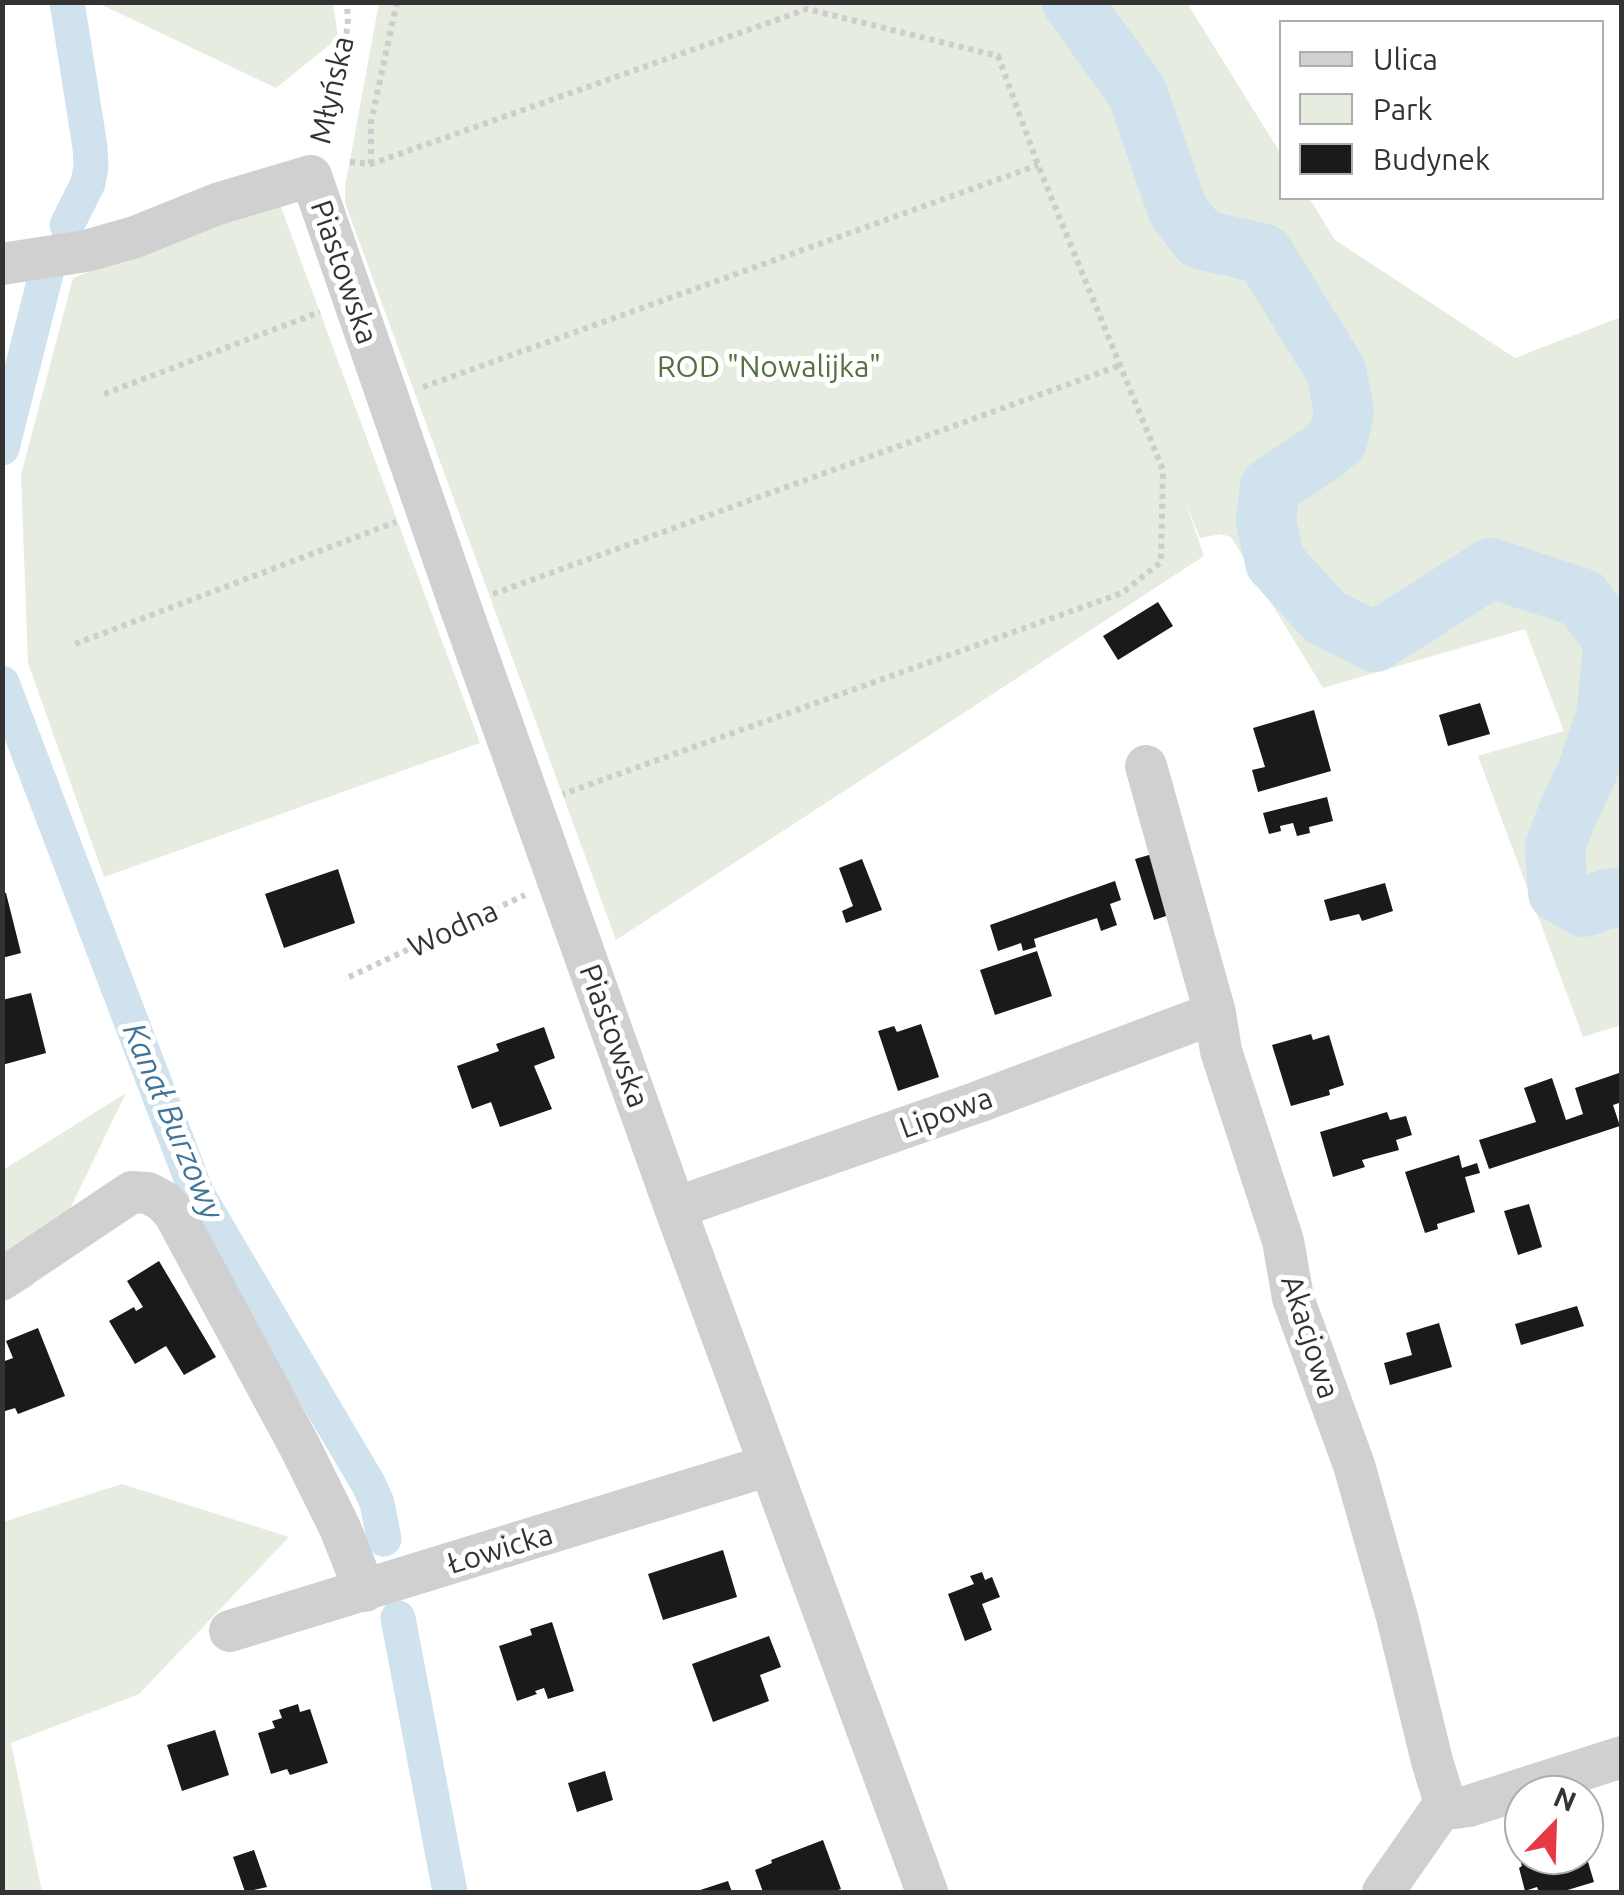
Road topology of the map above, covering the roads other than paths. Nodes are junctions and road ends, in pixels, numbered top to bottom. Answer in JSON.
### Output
{"nodes":[{"id":1,"x":2,"y":264,"type":"edge"},
{"id":2,"x":1146,"y":766,"type":"dead end"},
{"id":3,"x":1215,"y":1013,"type":"junction"},
{"id":4,"x":675,"y":1208,"type":"junction"},
{"id":5,"x":2,"y":1279,"type":"edge"},
{"id":6,"x":770,"y":1464,"type":"junction"},
{"id":7,"x":364,"y":1591,"type":"junction"},
{"id":8,"x":230,"y":1631,"type":"dead end"},
{"id":9,"x":1622,"y":1757,"type":"edge"},
{"id":10,"x":1445,"y":1803,"type":"junction"},
{"id":11,"x":927,"y":1892,"type":"edge"},
{"id":12,"x":1383,"y":1892,"type":"edge"}],
"edges":[{"from":1,"to":4,"type":"street","name":"Piastowska"},
{"from":2,"to":3,"type":"street","name":"Akacjowa"},
{"from":3,"to":4,"type":"street","name":"Lipowa"},
{"from":3,"to":10,"type":"street","name":"Akacjowa"},
{"from":4,"to":6,"type":"street","name":"Piastowska"},
{"from":5,"to":7,"type":"street"},
{"from":6,"to":7,"type":"street","name":"Łowicka"},
{"from":6,"to":11,"type":"street","name":"Piastowska"},
{"from":7,"to":8,"type":"street","name":"Łowicka"},
{"from":9,"to":10,"type":"street"},
{"from":10,"to":12,"type":"street"}]}
